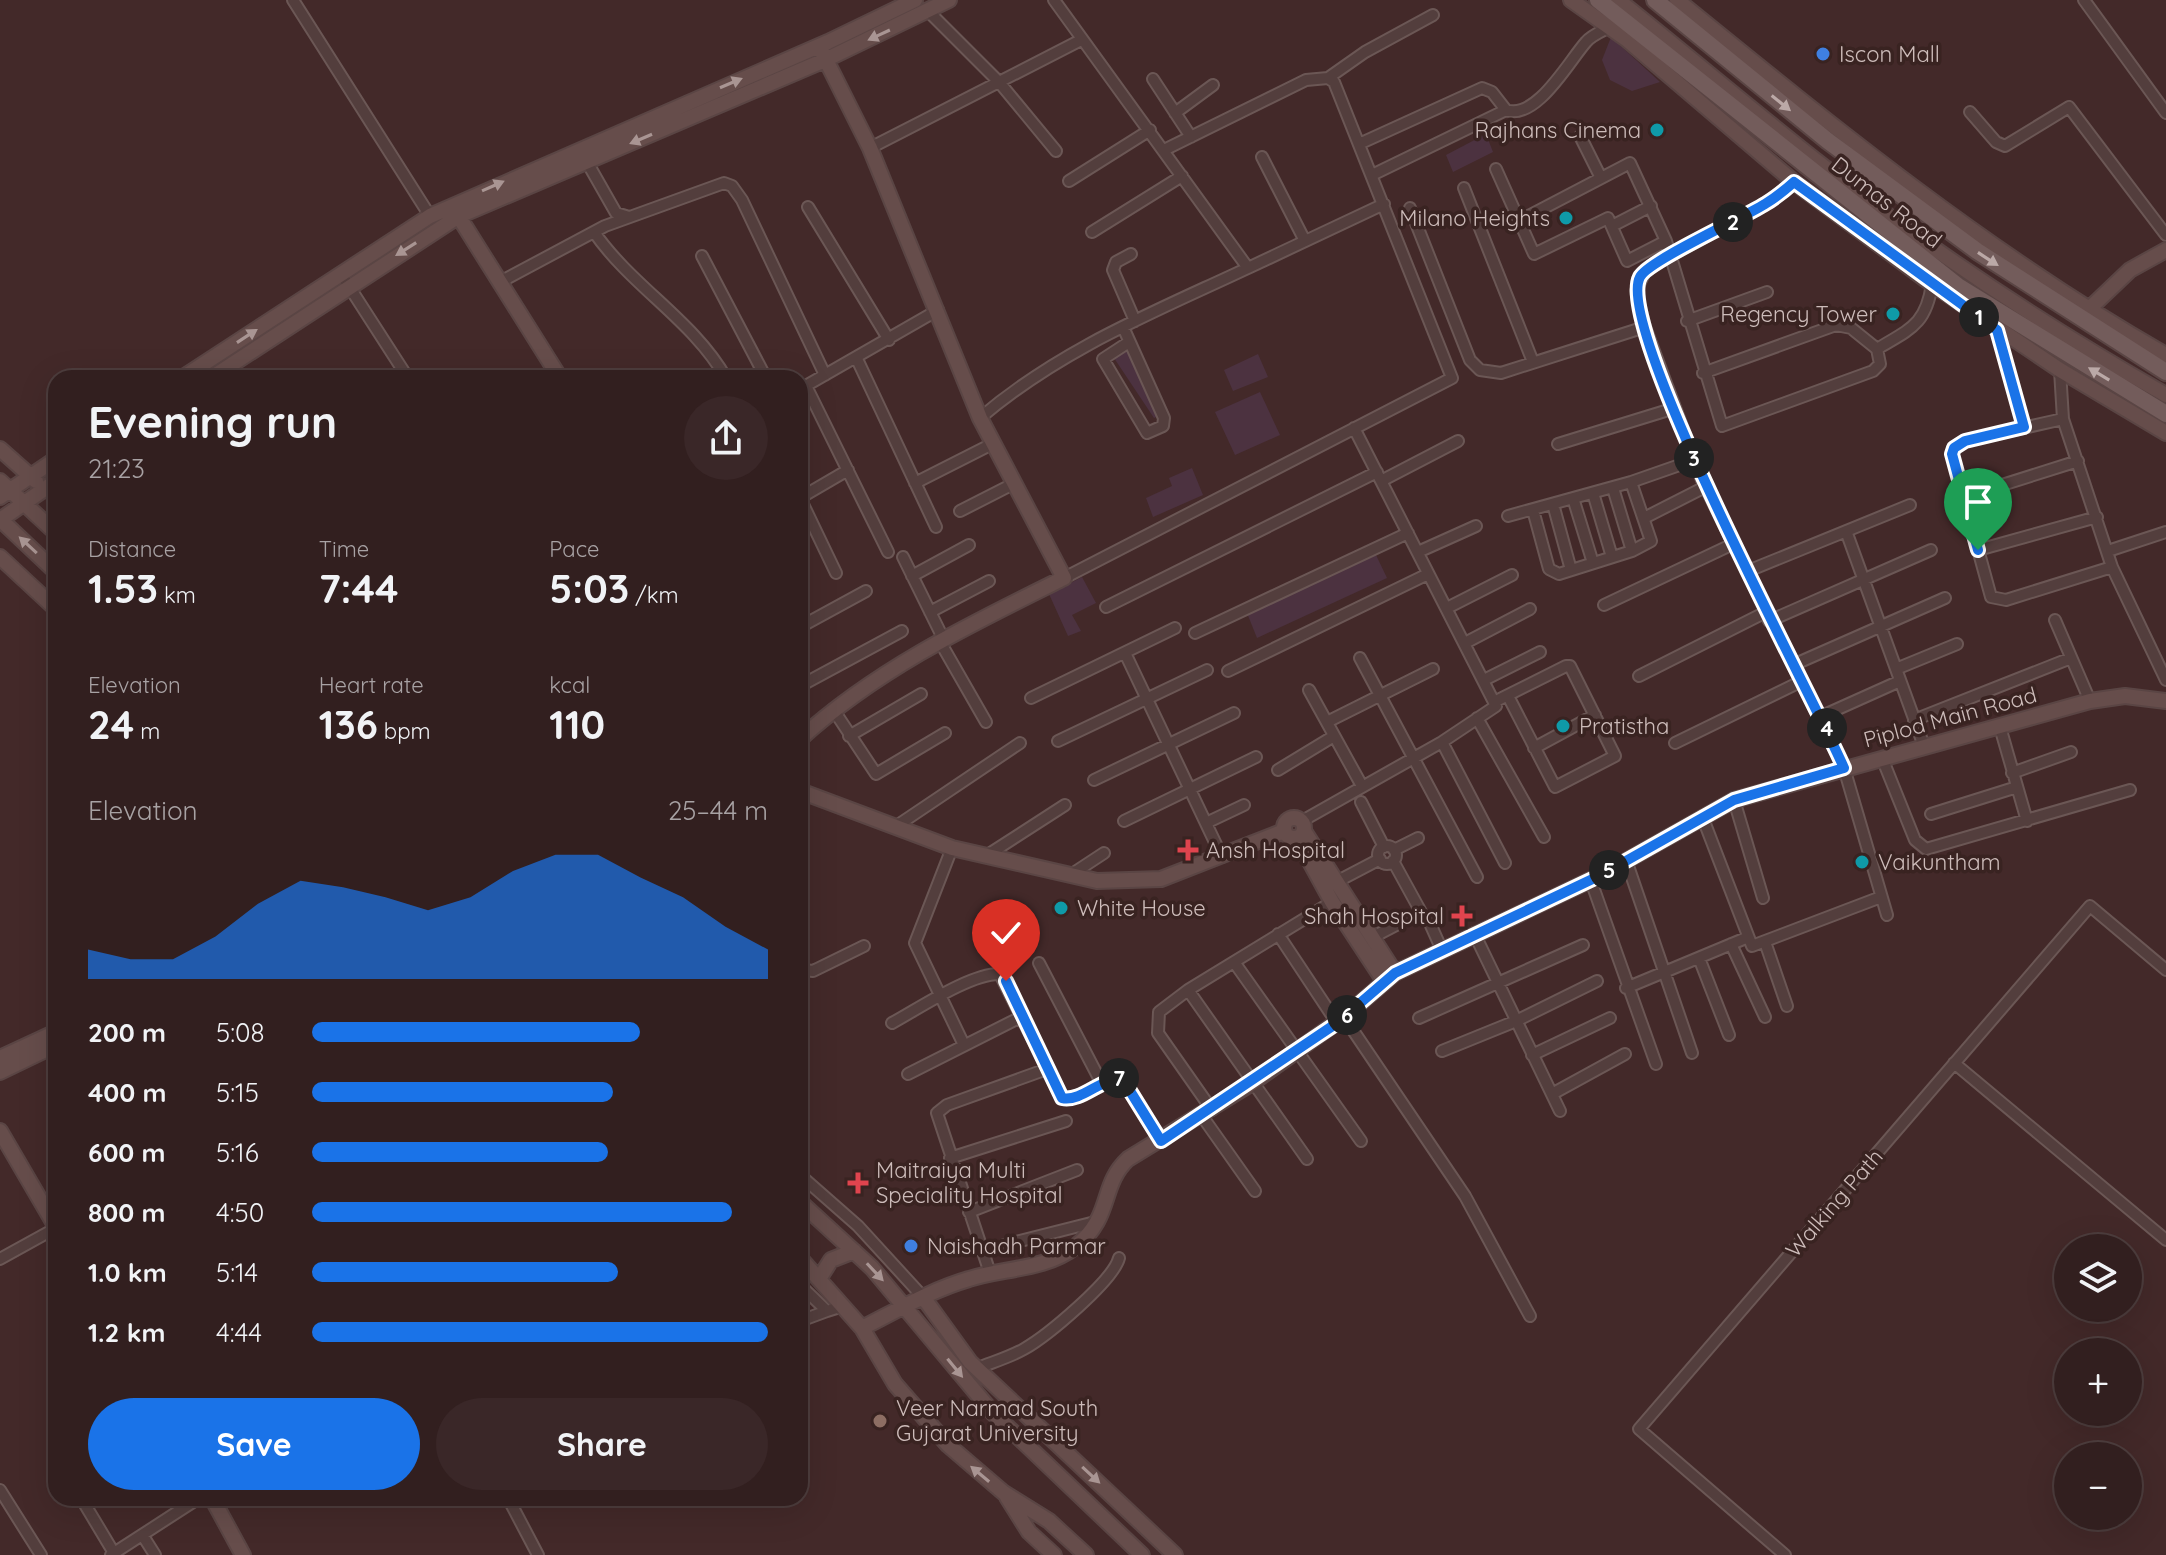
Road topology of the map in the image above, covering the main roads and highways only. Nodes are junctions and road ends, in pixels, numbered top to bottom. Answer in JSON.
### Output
{"nodes":[{"id":1,"x":1598,"y":0,"type":"edge"},
{"id":2,"x":1655,"y":0,"type":"edge"},
{"id":3,"x":2166,"y":372,"type":"edge"},
{"id":4,"x":2166,"y":414,"type":"edge"}],
"edges":[{"from":4,"to":1,"type":"main road","name":"Dumas Road","one_way":true},
{"from":2,"to":3,"type":"main road","name":"Dumas Road","one_way":true}]}
